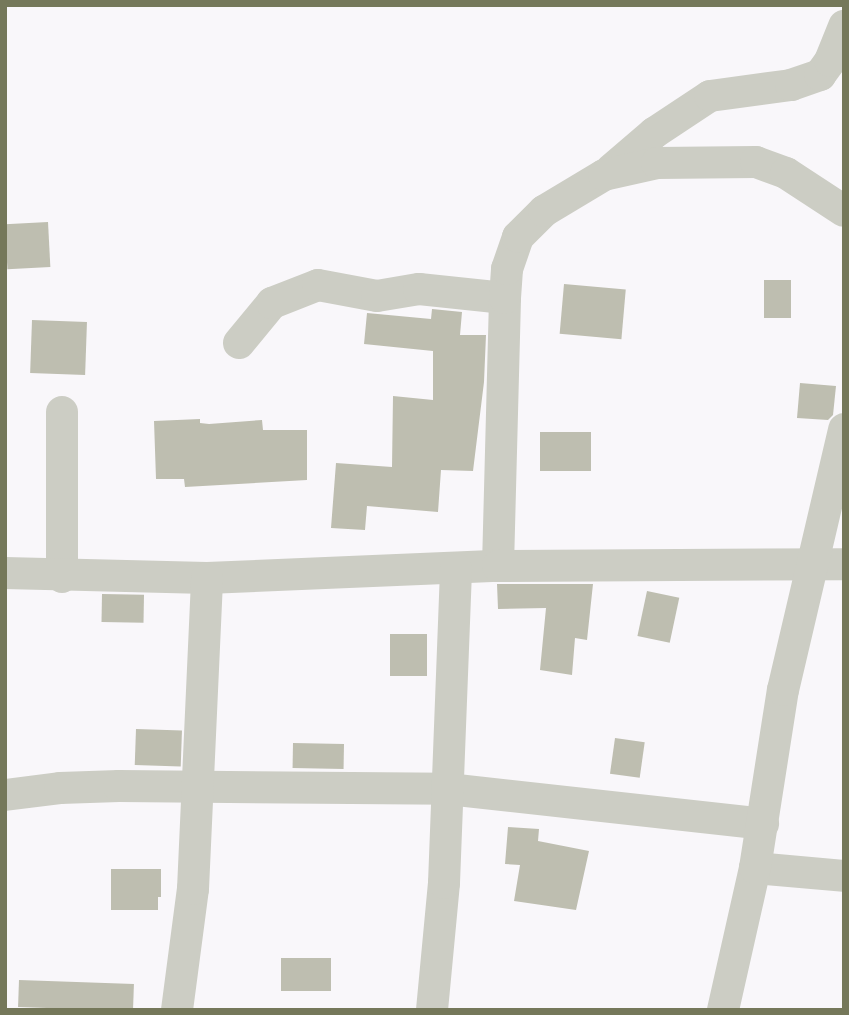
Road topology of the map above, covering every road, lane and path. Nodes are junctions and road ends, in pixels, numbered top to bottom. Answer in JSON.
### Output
{"nodes":[{"id":1,"x":844,"y":26,"type":"edge"},
{"id":2,"x":604,"y":176,"type":"junction"},
{"id":3,"x":844,"y":211,"type":"edge"},
{"id":4,"x":505,"y":298,"type":"junction"},
{"id":5,"x":239,"y":343,"type":"dead end"},
{"id":6,"x":62,"y":412,"type":"dead end"},
{"id":7,"x":844,"y":429,"type":"edge"},
{"id":8,"x":829,"y":563,"type":"edge"},
{"id":9,"x":498,"y":566,"type":"junction"},
{"id":10,"x":456,"y":569,"type":"junction"},
{"id":11,"x":5,"y":573,"type":"edge"},
{"id":12,"x":62,"y":577,"type":"junction"},
{"id":13,"x":206,"y":578,"type":"junction"},
{"id":14,"x":196,"y":787,"type":"junction"},
{"id":15,"x":448,"y":789,"type":"junction"},
{"id":16,"x":5,"y":795,"type":"edge"},
{"id":17,"x":763,"y":824,"type":"junction"},
{"id":18,"x":755,"y":868,"type":"junction"},
{"id":19,"x":844,"y":876,"type":"edge"},
{"id":20,"x":177,"y":1010,"type":"edge"},
{"id":21,"x":432,"y":1010,"type":"edge"},
{"id":22,"x":723,"y":1010,"type":"edge"}],
"edges":[{"from":1,"to":2,"type":"street"},
{"from":2,"to":3,"type":"street"},
{"from":2,"to":4,"type":"street"},
{"from":4,"to":5,"type":"street"},
{"from":4,"to":9,"type":"street"},
{"from":6,"to":12,"type":"street"},
{"from":7,"to":8,"type":"street"},
{"from":8,"to":9,"type":"street"},
{"from":8,"to":17,"type":"street"},
{"from":9,"to":10,"type":"street"},
{"from":10,"to":13,"type":"street"},
{"from":10,"to":15,"type":"street"},
{"from":11,"to":12,"type":"street"},
{"from":12,"to":13,"type":"street"},
{"from":13,"to":14,"type":"street"},
{"from":14,"to":15,"type":"street"},
{"from":14,"to":16,"type":"street"},
{"from":14,"to":20,"type":"street"},
{"from":15,"to":17,"type":"street"},
{"from":15,"to":21,"type":"street"},
{"from":17,"to":18,"type":"street"},
{"from":18,"to":19,"type":"street"},
{"from":18,"to":22,"type":"street"}]}
